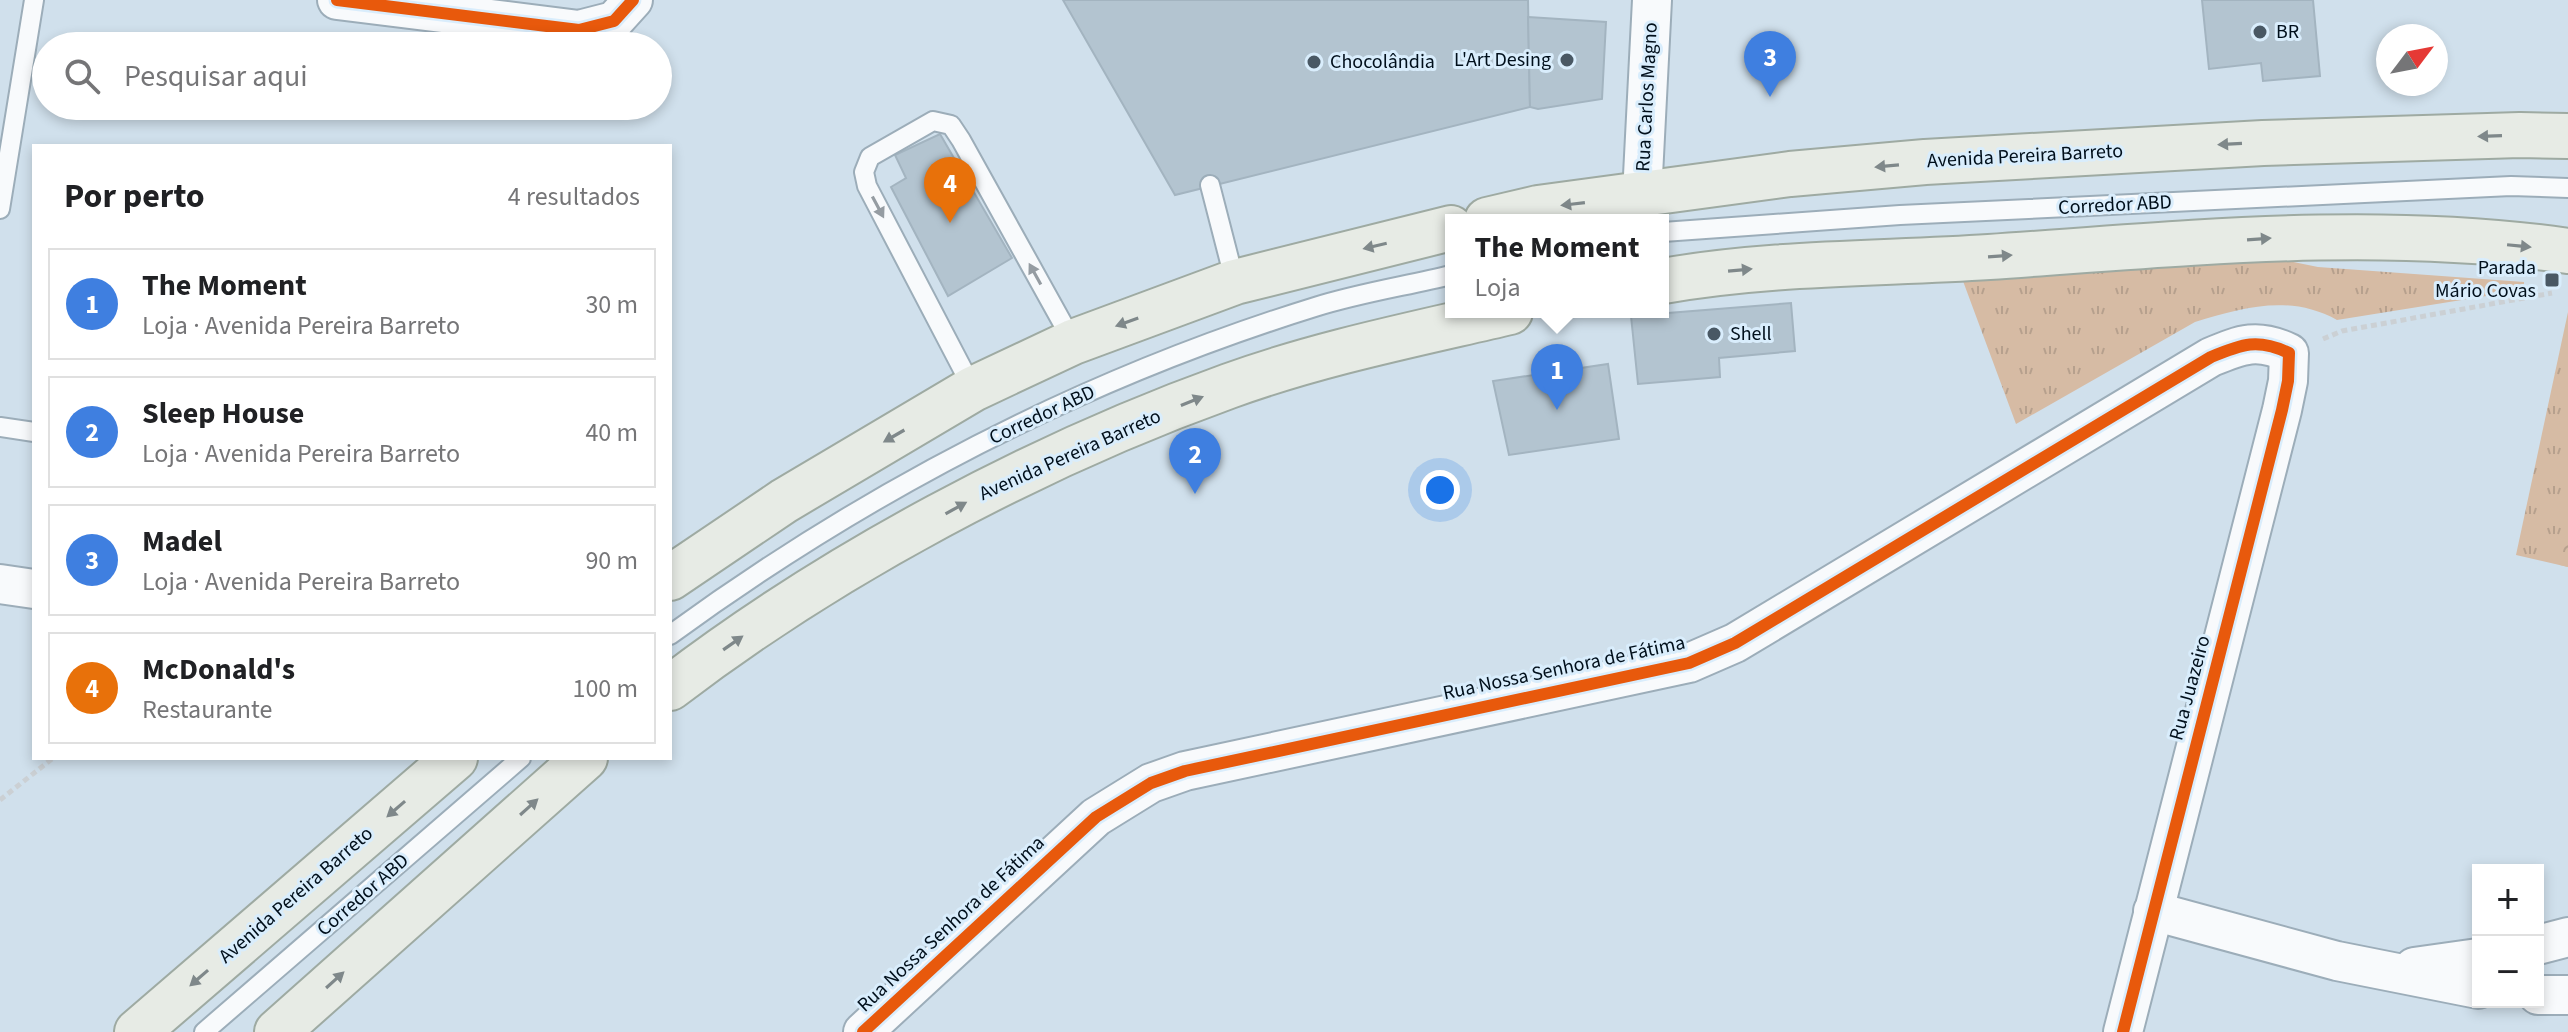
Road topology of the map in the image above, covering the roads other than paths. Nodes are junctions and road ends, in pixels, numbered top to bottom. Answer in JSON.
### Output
{"nodes":[{"id":1,"x":34,"y":0,"type":"edge"},
{"id":2,"x":337,"y":0,"type":"edge"},
{"id":3,"x":633,"y":0,"type":"edge"},
{"id":4,"x":1652,"y":0,"type":"edge"},
{"id":5,"x":2568,"y":136,"type":"edge"},
{"id":6,"x":1210,"y":185,"type":"dead end"},
{"id":7,"x":2568,"y":188,"type":"edge"},
{"id":8,"x":1642,"y":195,"type":"junction"},
{"id":9,"x":0,"y":209,"type":"edge"},
{"id":10,"x":1512,"y":214,"type":"edge"},
{"id":11,"x":1445,"y":229,"type":"edge"},
{"id":12,"x":1669,"y":232,"type":"edge"},
{"id":13,"x":2568,"y":251,"type":"edge"},
{"id":14,"x":1230,"y":263,"type":"junction"},
{"id":15,"x":1445,"y":276,"type":"edge"},
{"id":16,"x":1669,"y":280,"type":"edge"},
{"id":17,"x":1484,"y":318,"type":"edge"},
{"id":18,"x":1073,"y":342,"type":"junction"},
{"id":19,"x":2289,"y":353,"type":"joint"},
{"id":20,"x":973,"y":389,"type":"junction"},
{"id":21,"x":0,"y":427,"type":"edge"},
{"id":22,"x":32,"y":432,"type":"edge"},
{"id":23,"x":672,"y":577,"type":"edge"},
{"id":24,"x":0,"y":584,"type":"edge"},
{"id":25,"x":32,"y":589,"type":"edge"},
{"id":26,"x":672,"y":634,"type":"edge"},
{"id":27,"x":672,"y":687,"type":"edge"},
{"id":28,"x":453,"y":760,"type":"edge"},
{"id":29,"x":519,"y":760,"type":"edge"},
{"id":30,"x":583,"y":760,"type":"edge"},
{"id":31,"x":2153,"y":911,"type":"junction"},
{"id":32,"x":2568,"y":937,"type":"edge"},
{"id":33,"x":2544,"y":943,"type":"edge"},
{"id":34,"x":2472,"y":959,"type":"edge"},
{"id":35,"x":2392,"y":970,"type":"junction"},
{"id":36,"x":2472,"y":988,"type":"edge"},
{"id":37,"x":2544,"y":995,"type":"edge"},
{"id":38,"x":2568,"y":995,"type":"edge"},
{"id":39,"x":874,"y":1028,"type":"edge"},
{"id":40,"x":137,"y":1032,"type":"edge"},
{"id":41,"x":204,"y":1032,"type":"edge"},
{"id":42,"x":277,"y":1032,"type":"edge"},
{"id":43,"x":2123,"y":1032,"type":"edge"}],
"edges":[{"from":1,"to":9,"type":"lane"},
{"from":2,"to":3,"type":"street"},
{"from":4,"to":8,"type":"street","name":"Rua Carlos Magno"},
{"from":5,"to":8,"type":"main road","name":"Avenida Pereira Barreto","one_way":true},
{"from":6,"to":14,"type":"lane"},
{"from":7,"to":12,"type":"lane","name":"Corredor ABD"},
{"from":8,"to":10,"type":"main road","name":"Avenida Pereira Barreto","one_way":true},
{"from":11,"to":14,"type":"main road","one_way":true},
{"from":16,"to":13,"type":"main road","one_way":true},
{"from":14,"to":18,"type":"main road","one_way":true},
{"from":15,"to":26,"type":"lane","name":"Corredor ABD"},
{"from":27,"to":17,"type":"main road","name":"Avenida Pereira Barreto","one_way":true},
{"from":18,"to":20,"type":"main road"},
{"from":18,"to":20,"type":"lane","one_way":true},
{"from":19,"to":31,"type":"street","name":"Rua Juazeiro"},
{"from":19,"to":39,"type":"street","name":"Rua Nossa Senhora de Fátima"},
{"from":20,"to":23,"type":"main road","one_way":true},
{"from":21,"to":22,"type":"lane"},
{"from":24,"to":25,"type":"street"},
{"from":28,"to":40,"type":"main road","name":"Avenida Pereira Barreto","one_way":true},
{"from":29,"to":41,"type":"lane","name":"Corredor ABD"},
{"from":42,"to":30,"type":"main road","one_way":true},
{"from":31,"to":35,"type":"street"},
{"from":31,"to":43,"type":"street","name":"Rua Juazeiro"},
{"from":32,"to":33,"type":"street"},
{"from":34,"to":35,"type":"street"},
{"from":35,"to":36,"type":"street"},
{"from":37,"to":38,"type":"street"}]}
